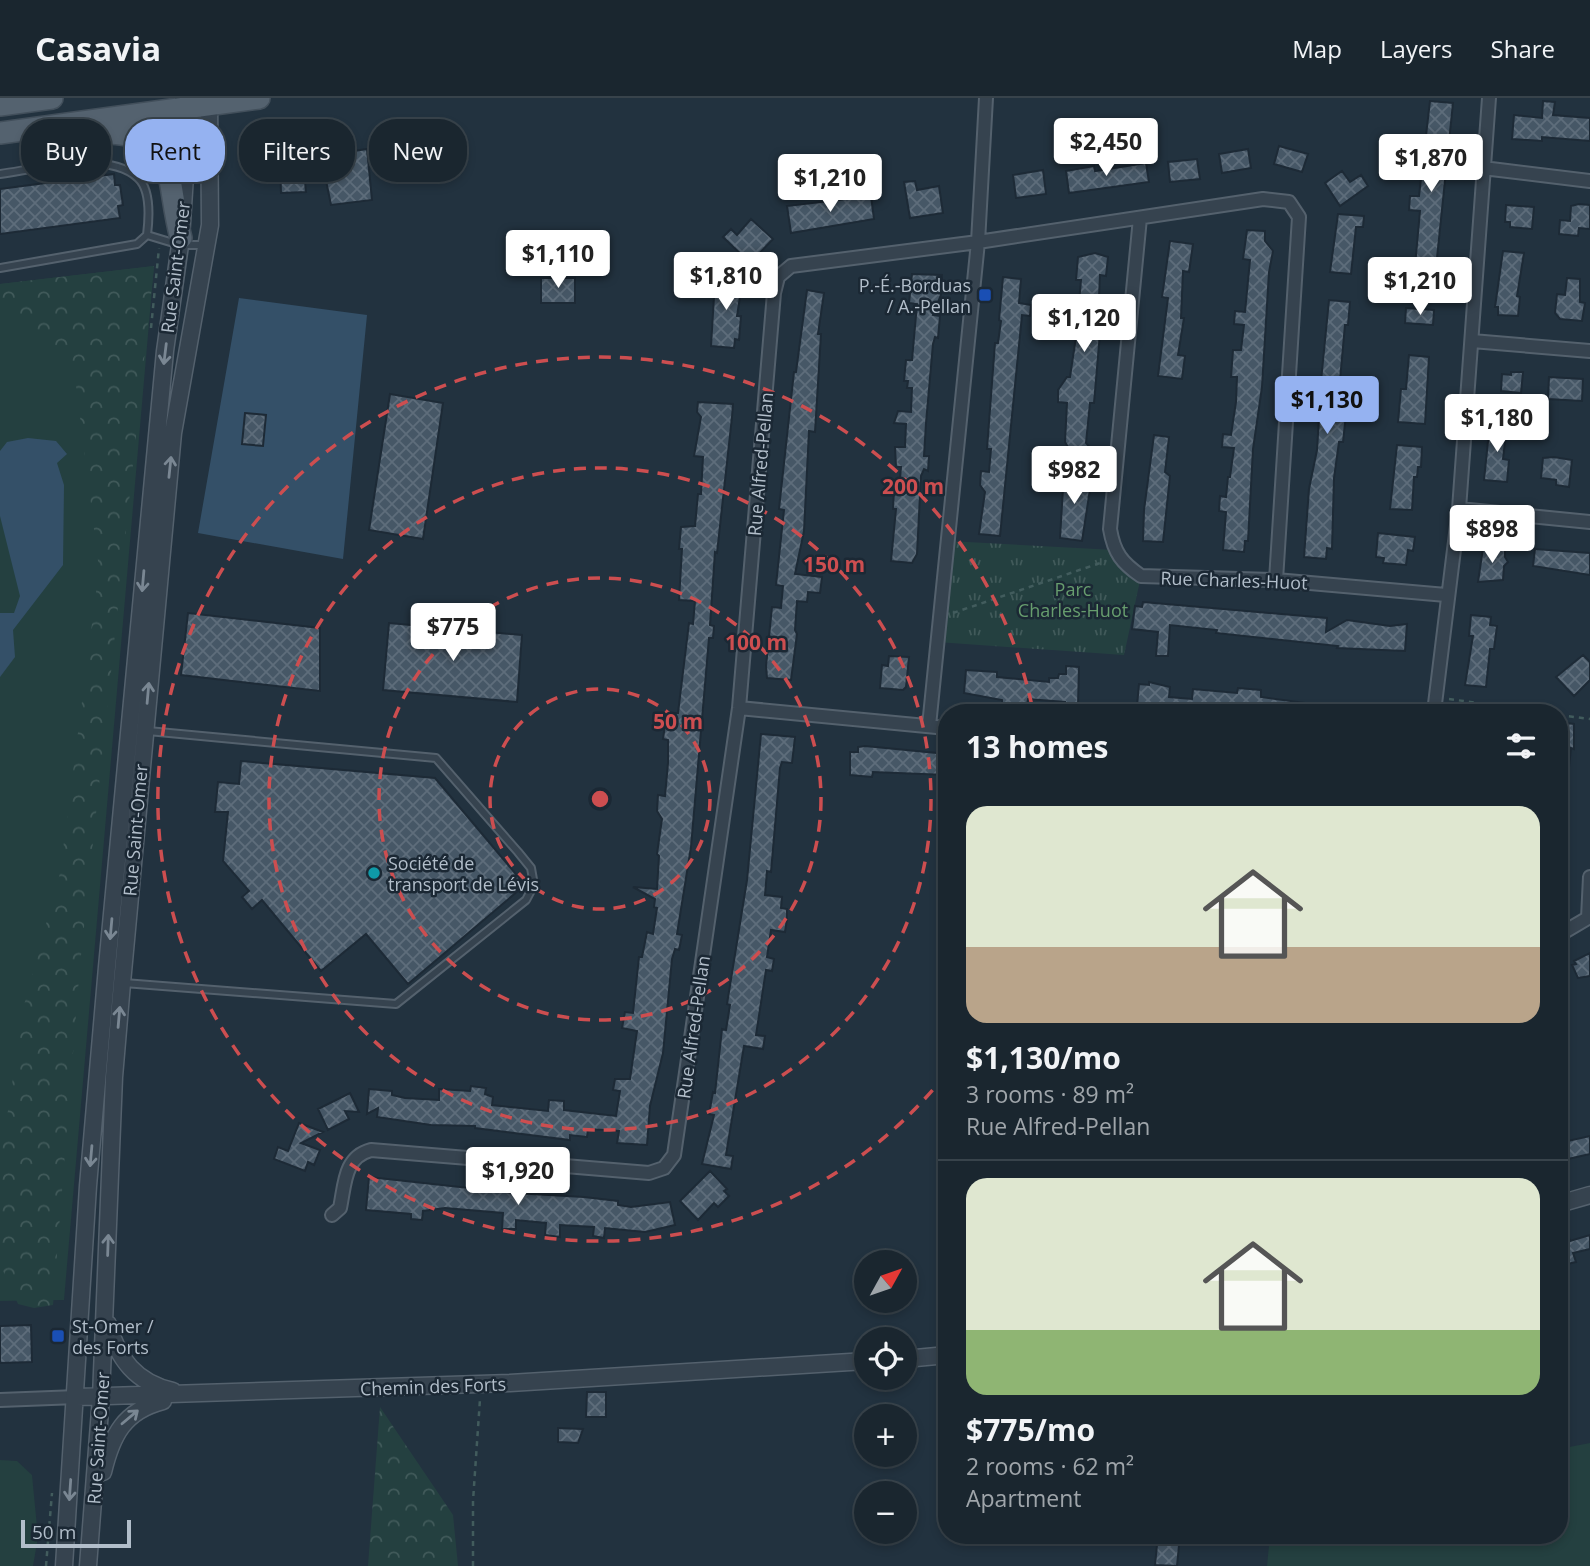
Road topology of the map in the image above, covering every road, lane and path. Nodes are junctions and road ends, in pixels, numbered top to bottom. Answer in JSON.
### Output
{"nodes":[{"id":1,"x":52,"y":98,"type":"edge"},
{"id":2,"x":258,"y":98,"type":"edge"},
{"id":3,"x":986,"y":98,"type":"edge"},
{"id":4,"x":1489,"y":98,"type":"edge"},
{"id":5,"x":33,"y":99,"type":"edge"},
{"id":6,"x":210,"y":101,"type":"edge"},
{"id":7,"x":184,"y":103,"type":"edge"},
{"id":8,"x":0,"y":105,"type":"edge"},
{"id":9,"x":91,"y":119,"type":"edge"},
{"id":10,"x":21,"y":130,"type":"edge"},
{"id":11,"x":111,"y":132,"type":"edge"},
{"id":12,"x":0,"y":133,"type":"edge"},
{"id":13,"x":1483,"y":168,"type":"junction"},
{"id":14,"x":0,"y":174,"type":"edge"},
{"id":15,"x":1590,"y":181,"type":"edge"},
{"id":16,"x":1140,"y":218,"type":"junction"},
{"id":17,"x":147,"y":235,"type":"junction"},
{"id":18,"x":181,"y":242,"type":"junction"},
{"id":19,"x":978,"y":242,"type":"junction"},
{"id":20,"x":208,"y":245,"type":"junction"},
{"id":21,"x":0,"y":268,"type":"edge"},
{"id":22,"x":1472,"y":341,"type":"junction"},
{"id":23,"x":1590,"y":351,"type":"edge"},
{"id":24,"x":1459,"y":509,"type":"junction"},
{"id":25,"x":1590,"y":522,"type":"edge"},
{"id":26,"x":1119,"y":556,"type":"junction"},
{"id":27,"x":1276,"y":580,"type":"junction"},
{"id":28,"x":1446,"y":595,"type":"junction"},
{"id":29,"x":940,"y":618,"type":"junction"},
{"id":30,"x":1435,"y":697,"type":"junction"},
{"id":31,"x":1435,"y":704,"type":"edge"},
{"id":32,"x":1485,"y":704,"type":"edge"},
{"id":33,"x":739,"y":708,"type":"junction"},
{"id":34,"x":1568,"y":716,"type":"edge"},
{"id":35,"x":1590,"y":719,"type":"edge"},
{"id":36,"x":929,"y":726,"type":"junction"},
{"id":37,"x":938,"y":726,"type":"edge"},
{"id":38,"x":145,"y":731,"type":"junction"},
{"id":39,"x":1590,"y":877,"type":"edge"},
{"id":40,"x":1568,"y":930,"type":"edge"},
{"id":41,"x":122,"y":983,"type":"junction"},
{"id":42,"x":1590,"y":1195,"type":"edge"},
{"id":43,"x":1568,"y":1201,"type":"edge"},
{"id":44,"x":332,"y":1215,"type":"dead end"},
{"id":45,"x":104,"y":1313,"type":"junction"},
{"id":46,"x":938,"y":1356,"type":"edge"},
{"id":47,"x":917,"y":1358,"type":"edge"},
{"id":48,"x":854,"y":1362,"type":"edge"},
{"id":49,"x":479,"y":1385,"type":"junction"},
{"id":50,"x":196,"y":1394,"type":"junction"},
{"id":51,"x":102,"y":1397,"type":"junction"},
{"id":52,"x":76,"y":1398,"type":"junction"},
{"id":53,"x":0,"y":1400,"type":"edge"},
{"id":54,"x":91,"y":1525,"type":"junction"},
{"id":55,"x":64,"y":1566,"type":"edge"},
{"id":56,"x":88,"y":1566,"type":"edge"},
{"id":57,"x":473,"y":1566,"type":"edge"}],
"edges":[{"from":1,"to":5,"type":"main road"},
{"from":2,"to":6,"type":"main road"},
{"from":3,"to":19,"type":"street"},
{"from":4,"to":13,"type":"street"},
{"from":5,"to":8,"type":"main road"},
{"from":6,"to":7,"type":"main road"},
{"from":6,"to":20,"type":"street","name":"Rue Saint-Omer"},
{"from":7,"to":9,"type":"main road"},
{"from":7,"to":18,"type":"street","name":"Rue Saint-Omer"},
{"from":10,"to":12,"type":"main road"},
{"from":11,"to":18,"type":"main road"},
{"from":13,"to":15,"type":"street"},
{"from":13,"to":22,"type":"street"},
{"from":14,"to":17,"type":"lane"},
{"from":16,"to":19,"type":"street","name":"Rue Alfred-Pellan"},
{"from":16,"to":26,"type":"street"},
{"from":16,"to":27,"type":"street","name":"Rue Alfred-Pellan"},
{"from":17,"to":18,"type":"lane"},
{"from":17,"to":21,"type":"lane"},
{"from":18,"to":20,"type":"lane"},
{"from":18,"to":52,"type":"street","name":"Rue Saint-Omer","one_way":true},
{"from":19,"to":29,"type":"street"},
{"from":19,"to":33,"type":"street","name":"Rue Alfred-Pellan"},
{"from":38,"to":20,"type":"street","name":"Rue Saint-Omer","one_way":true},
{"from":22,"to":23,"type":"street"},
{"from":22,"to":24,"type":"street"},
{"from":24,"to":25,"type":"street"},
{"from":24,"to":28,"type":"street"},
{"from":26,"to":27,"type":"street","name":"Rue Charles-Huot"},
{"from":26,"to":29,"type":"path"},
{"from":27,"to":28,"type":"street","name":"Rue Charles-Huot"},
{"from":28,"to":30,"type":"street"},
{"from":29,"to":36,"type":"street"},
{"from":30,"to":31,"type":"street"},
{"from":30,"to":32,"type":"path"},
{"from":33,"to":36,"type":"street"},
{"from":33,"to":44,"type":"street","name":"Rue Alfred-Pellan"},
{"from":34,"to":35,"type":"path"},
{"from":36,"to":37,"type":"street"},
{"from":38,"to":41,"type":"street","name":"Rue Saint-Omer"},
{"from":38,"to":41,"type":"lane"},
{"from":39,"to":40,"type":"street"},
{"from":45,"to":41,"type":"street","name":"Rue Saint-Omer","one_way":true},
{"from":42,"to":43,"type":"street"},
{"from":45,"to":50,"type":"street"},
{"from":45,"to":51,"type":"street","name":"Rue Saint-Omer"},
{"from":46,"to":47,"type":"street"},
{"from":48,"to":49,"type":"street","name":"Chemin des Forts"},
{"from":49,"to":50,"type":"street","name":"Chemin des Forts"},
{"from":49,"to":57,"type":"path"},
{"from":50,"to":51,"type":"street","name":"Chemin des Forts"},
{"from":54,"to":50,"type":"street","one_way":true},
{"from":51,"to":52,"type":"street","name":"Chemin des Forts"},
{"from":51,"to":54,"type":"street","name":"Rue Saint-Omer"},
{"from":52,"to":53,"type":"street","name":"Chemin des Forts"},
{"from":52,"to":55,"type":"street","name":"Rue Saint-Omer","one_way":true},
{"from":54,"to":56,"type":"street","name":"Rue Saint-Omer"}]}
